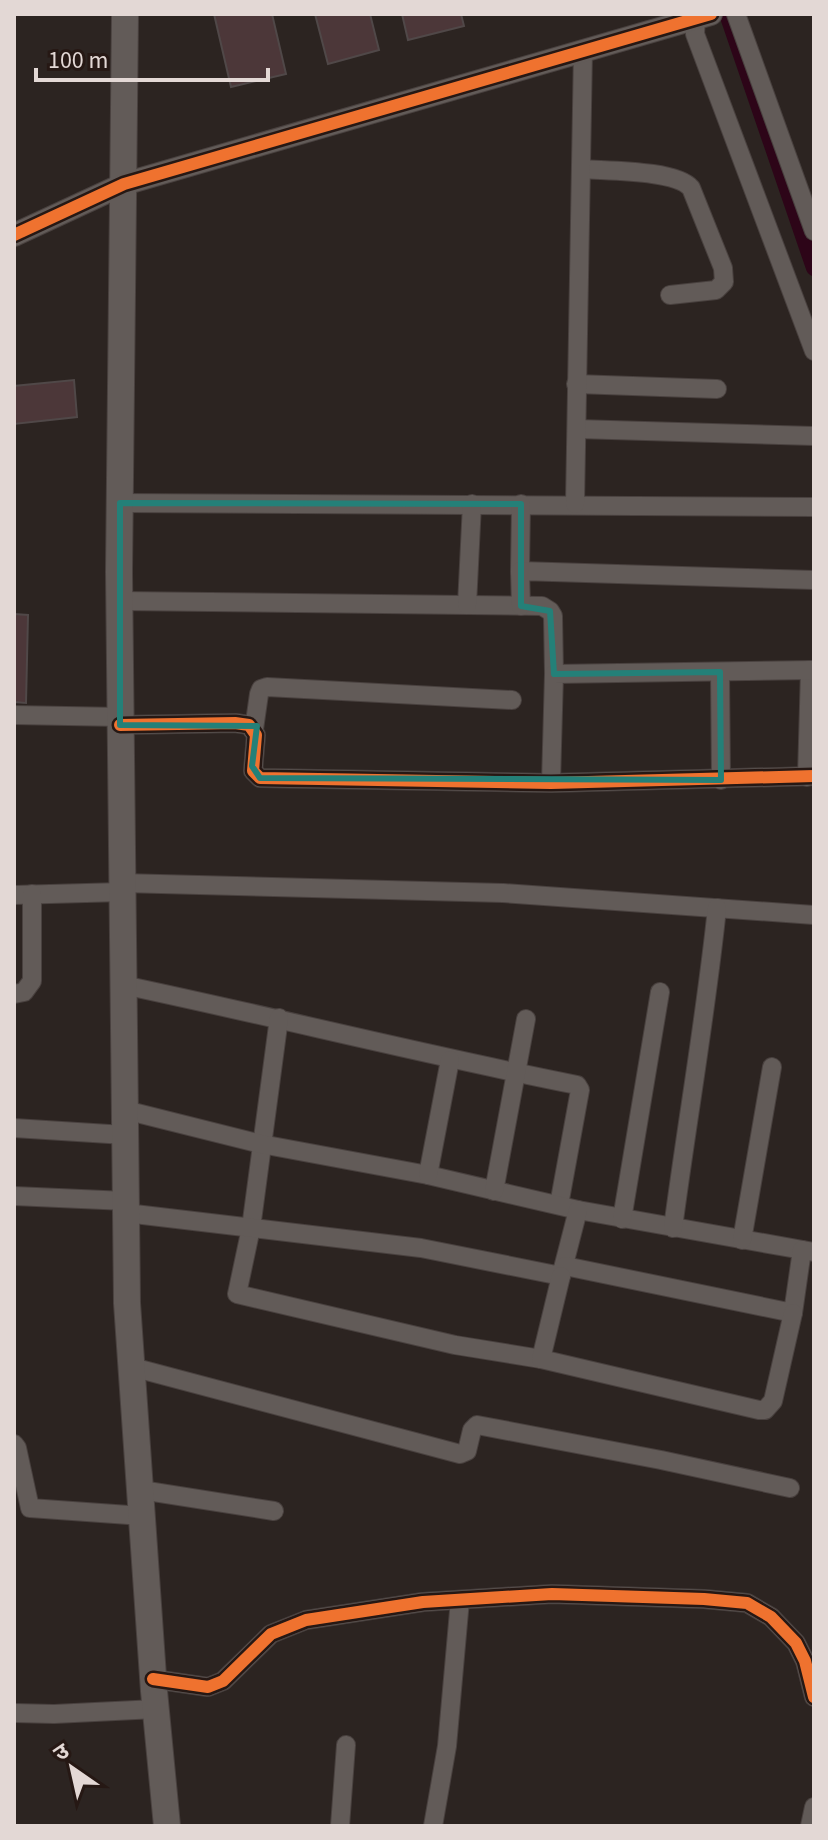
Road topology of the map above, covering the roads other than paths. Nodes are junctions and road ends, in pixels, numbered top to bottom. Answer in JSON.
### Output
{"nodes":[{"id":1,"x":125,"y":14,"type":"edge"},
{"id":2,"x":736,"y":14,"type":"edge"},
{"id":3,"x":703,"y":16,"type":"edge"},
{"id":4,"x":583,"y":51,"type":"junction"},
{"id":5,"x":583,"y":169,"type":"junction"},
{"id":6,"x":124,"y":184,"type":"junction"},
{"id":7,"x":810,"y":206,"type":"edge"},
{"id":8,"x":814,"y":231,"type":"edge"},
{"id":9,"x":14,"y":235,"type":"edge"},
{"id":10,"x":670,"y":295,"type":"dead end"},
{"id":11,"x":814,"y":351,"type":"edge"},
{"id":12,"x":576,"y":384,"type":"junction"},
{"id":13,"x":717,"y":389,"type":"dead end"},
{"id":14,"x":577,"y":429,"type":"junction"},
{"id":15,"x":814,"y":436,"type":"edge"},
{"id":16,"x":120,"y":503,"type":"junction"},
{"id":17,"x":472,"y":504,"type":"junction"},
{"id":18,"x":521,"y":504,"type":"junction"},
{"id":19,"x":575,"y":504,"type":"junction"},
{"id":20,"x":814,"y":507,"type":"edge"},
{"id":21,"x":520,"y":571,"type":"junction"},
{"id":22,"x":814,"y":580,"type":"edge"},
{"id":23,"x":119,"y":601,"type":"junction"},
{"id":24,"x":467,"y":605,"type":"junction"},
{"id":25,"x":521,"y":606,"type":"junction"},
{"id":26,"x":812,"y":670,"type":"edge"},
{"id":27,"x":720,"y":672,"type":"junction"},
{"id":28,"x":554,"y":674,"type":"junction"},
{"id":29,"x":512,"y":700,"type":"dead end"},
{"id":30,"x":14,"y":715,"type":"edge"},
{"id":31,"x":120,"y":721,"type":"junction"},
{"id":32,"x":254,"y":729,"type":"junction"},
{"id":33,"x":810,"y":776,"type":"edge"},
{"id":34,"x":721,"y":780,"type":"junction"},
{"id":35,"x":551,"y":783,"type":"junction"},
{"id":36,"x":122,"y":887,"type":"junction"},
{"id":37,"x":23,"y":895,"type":"edge"},
{"id":38,"x":717,"y":908,"type":"junction"},
{"id":39,"x":814,"y":915,"type":"edge"},
{"id":40,"x":123,"y":985,"type":"junction"},
{"id":41,"x":660,"y":992,"type":"dead end"},
{"id":42,"x":14,"y":994,"type":"edge"},
{"id":43,"x":279,"y":1018,"type":"junction"},
{"id":44,"x":526,"y":1019,"type":"dead end"},
{"id":45,"x":450,"y":1060,"type":"junction"},
{"id":46,"x":772,"y":1067,"type":"dead end"},
{"id":47,"x":517,"y":1073,"type":"junction"},
{"id":48,"x":125,"y":1122,"type":"junction"},
{"id":49,"x":14,"y":1128,"type":"edge"},
{"id":50,"x":261,"y":1144,"type":"junction"},
{"id":51,"x":428,"y":1175,"type":"junction"},
{"id":52,"x":494,"y":1191,"type":"junction"},
{"id":53,"x":14,"y":1196,"type":"edge"},
{"id":54,"x":559,"y":1205,"type":"junction"},
{"id":55,"x":126,"y":1207,"type":"junction"},
{"id":56,"x":578,"y":1210,"type":"junction"},
{"id":57,"x":622,"y":1219,"type":"junction"},
{"id":58,"x":251,"y":1228,"type":"junction"},
{"id":59,"x":673,"y":1228,"type":"junction"},
{"id":60,"x":742,"y":1240,"type":"junction"},
{"id":61,"x":808,"y":1251,"type":"edge"},
{"id":62,"x":563,"y":1271,"type":"junction"},
{"id":63,"x":793,"y":1313,"type":"junction"},
{"id":64,"x":541,"y":1359,"type":"junction"},
{"id":65,"x":132,"y":1367,"type":"junction"},
{"id":66,"x":14,"y":1444,"type":"edge"},
{"id":67,"x":790,"y":1488,"type":"dead end"},
{"id":68,"x":142,"y":1503,"type":"junction"},
{"id":69,"x":22,"y":1508,"type":"edge"},
{"id":70,"x":274,"y":1511,"type":"dead end"},
{"id":71,"x":460,"y":1600,"type":"junction"},
{"id":72,"x":153,"y":1679,"type":"junction"},
{"id":73,"x":814,"y":1697,"type":"edge"},
{"id":74,"x":156,"y":1709,"type":"junction"},
{"id":75,"x":14,"y":1713,"type":"edge"},
{"id":76,"x":346,"y":1745,"type":"dead end"},
{"id":77,"x":814,"y":1807,"type":"edge"},
{"id":78,"x":167,"y":1826,"type":"edge"},
{"id":79,"x":340,"y":1826,"type":"edge"},
{"id":80,"x":433,"y":1826,"type":"edge"},
{"id":81,"x":810,"y":1826,"type":"edge"}],
"edges":[{"from":1,"to":6,"type":"main road"},
{"from":2,"to":7,"type":"street"},
{"from":3,"to":4,"type":"street"},
{"from":3,"to":11,"type":"street"},
{"from":4,"to":5,"type":"street"},
{"from":4,"to":6,"type":"street"},
{"from":5,"to":10,"type":"street"},
{"from":5,"to":12,"type":"street"},
{"from":6,"to":9,"type":"street"},
{"from":6,"to":16,"type":"main road"},
{"from":7,"to":8,"type":"street"},
{"from":12,"to":13,"type":"street"},
{"from":12,"to":14,"type":"street"},
{"from":14,"to":15,"type":"street"},
{"from":14,"to":19,"type":"street"},
{"from":16,"to":17,"type":"street"},
{"from":16,"to":23,"type":"main road"},
{"from":17,"to":18,"type":"street"},
{"from":17,"to":24,"type":"street"},
{"from":18,"to":19,"type":"street"},
{"from":18,"to":21,"type":"street"},
{"from":19,"to":20,"type":"street"},
{"from":21,"to":22,"type":"street"},
{"from":21,"to":25,"type":"street"},
{"from":23,"to":24,"type":"street"},
{"from":23,"to":31,"type":"main road"},
{"from":24,"to":25,"type":"street"},
{"from":25,"to":28,"type":"street"},
{"from":26,"to":27,"type":"street"},
{"from":26,"to":33,"type":"street"},
{"from":27,"to":28,"type":"street"},
{"from":27,"to":34,"type":"street"},
{"from":28,"to":35,"type":"street"},
{"from":29,"to":32,"type":"street"},
{"from":30,"to":31,"type":"street"},
{"from":31,"to":32,"type":"street"},
{"from":31,"to":36,"type":"main road"},
{"from":32,"to":35,"type":"street"},
{"from":33,"to":34,"type":"street"},
{"from":34,"to":35,"type":"street"},
{"from":36,"to":37,"type":"street"},
{"from":36,"to":38,"type":"street"},
{"from":36,"to":40,"type":"main road"},
{"from":37,"to":42,"type":"street"},
{"from":38,"to":39,"type":"street"},
{"from":38,"to":59,"type":"street"},
{"from":40,"to":43,"type":"street"},
{"from":40,"to":48,"type":"main road"},
{"from":41,"to":57,"type":"street"},
{"from":43,"to":45,"type":"street"},
{"from":43,"to":50,"type":"street"},
{"from":44,"to":47,"type":"street"},
{"from":45,"to":47,"type":"street"},
{"from":45,"to":51,"type":"street"},
{"from":46,"to":60,"type":"street"},
{"from":47,"to":52,"type":"street"},
{"from":47,"to":54,"type":"street"},
{"from":48,"to":49,"type":"street"},
{"from":48,"to":50,"type":"street"},
{"from":48,"to":55,"type":"main road"},
{"from":50,"to":51,"type":"street"},
{"from":50,"to":58,"type":"street"},
{"from":51,"to":52,"type":"street"},
{"from":52,"to":54,"type":"street"},
{"from":53,"to":55,"type":"street"},
{"from":54,"to":56,"type":"street"},
{"from":55,"to":58,"type":"street"},
{"from":55,"to":65,"type":"main road"},
{"from":56,"to":57,"type":"street"},
{"from":56,"to":62,"type":"street"},
{"from":57,"to":59,"type":"street"},
{"from":58,"to":62,"type":"street"},
{"from":58,"to":64,"type":"street"},
{"from":59,"to":60,"type":"street"},
{"from":60,"to":61,"type":"street"},
{"from":61,"to":63,"type":"street"},
{"from":62,"to":63,"type":"street"},
{"from":62,"to":64,"type":"street"},
{"from":63,"to":64,"type":"street"},
{"from":65,"to":67,"type":"street"},
{"from":65,"to":68,"type":"main road"},
{"from":66,"to":69,"type":"street"},
{"from":68,"to":69,"type":"street"},
{"from":68,"to":70,"type":"street"},
{"from":68,"to":72,"type":"main road"},
{"from":71,"to":72,"type":"street"},
{"from":71,"to":73,"type":"street"},
{"from":71,"to":80,"type":"street"},
{"from":72,"to":74,"type":"main road"},
{"from":74,"to":75,"type":"street"},
{"from":74,"to":78,"type":"main road"},
{"from":76,"to":79,"type":"street"},
{"from":77,"to":81,"type":"street"}]}
